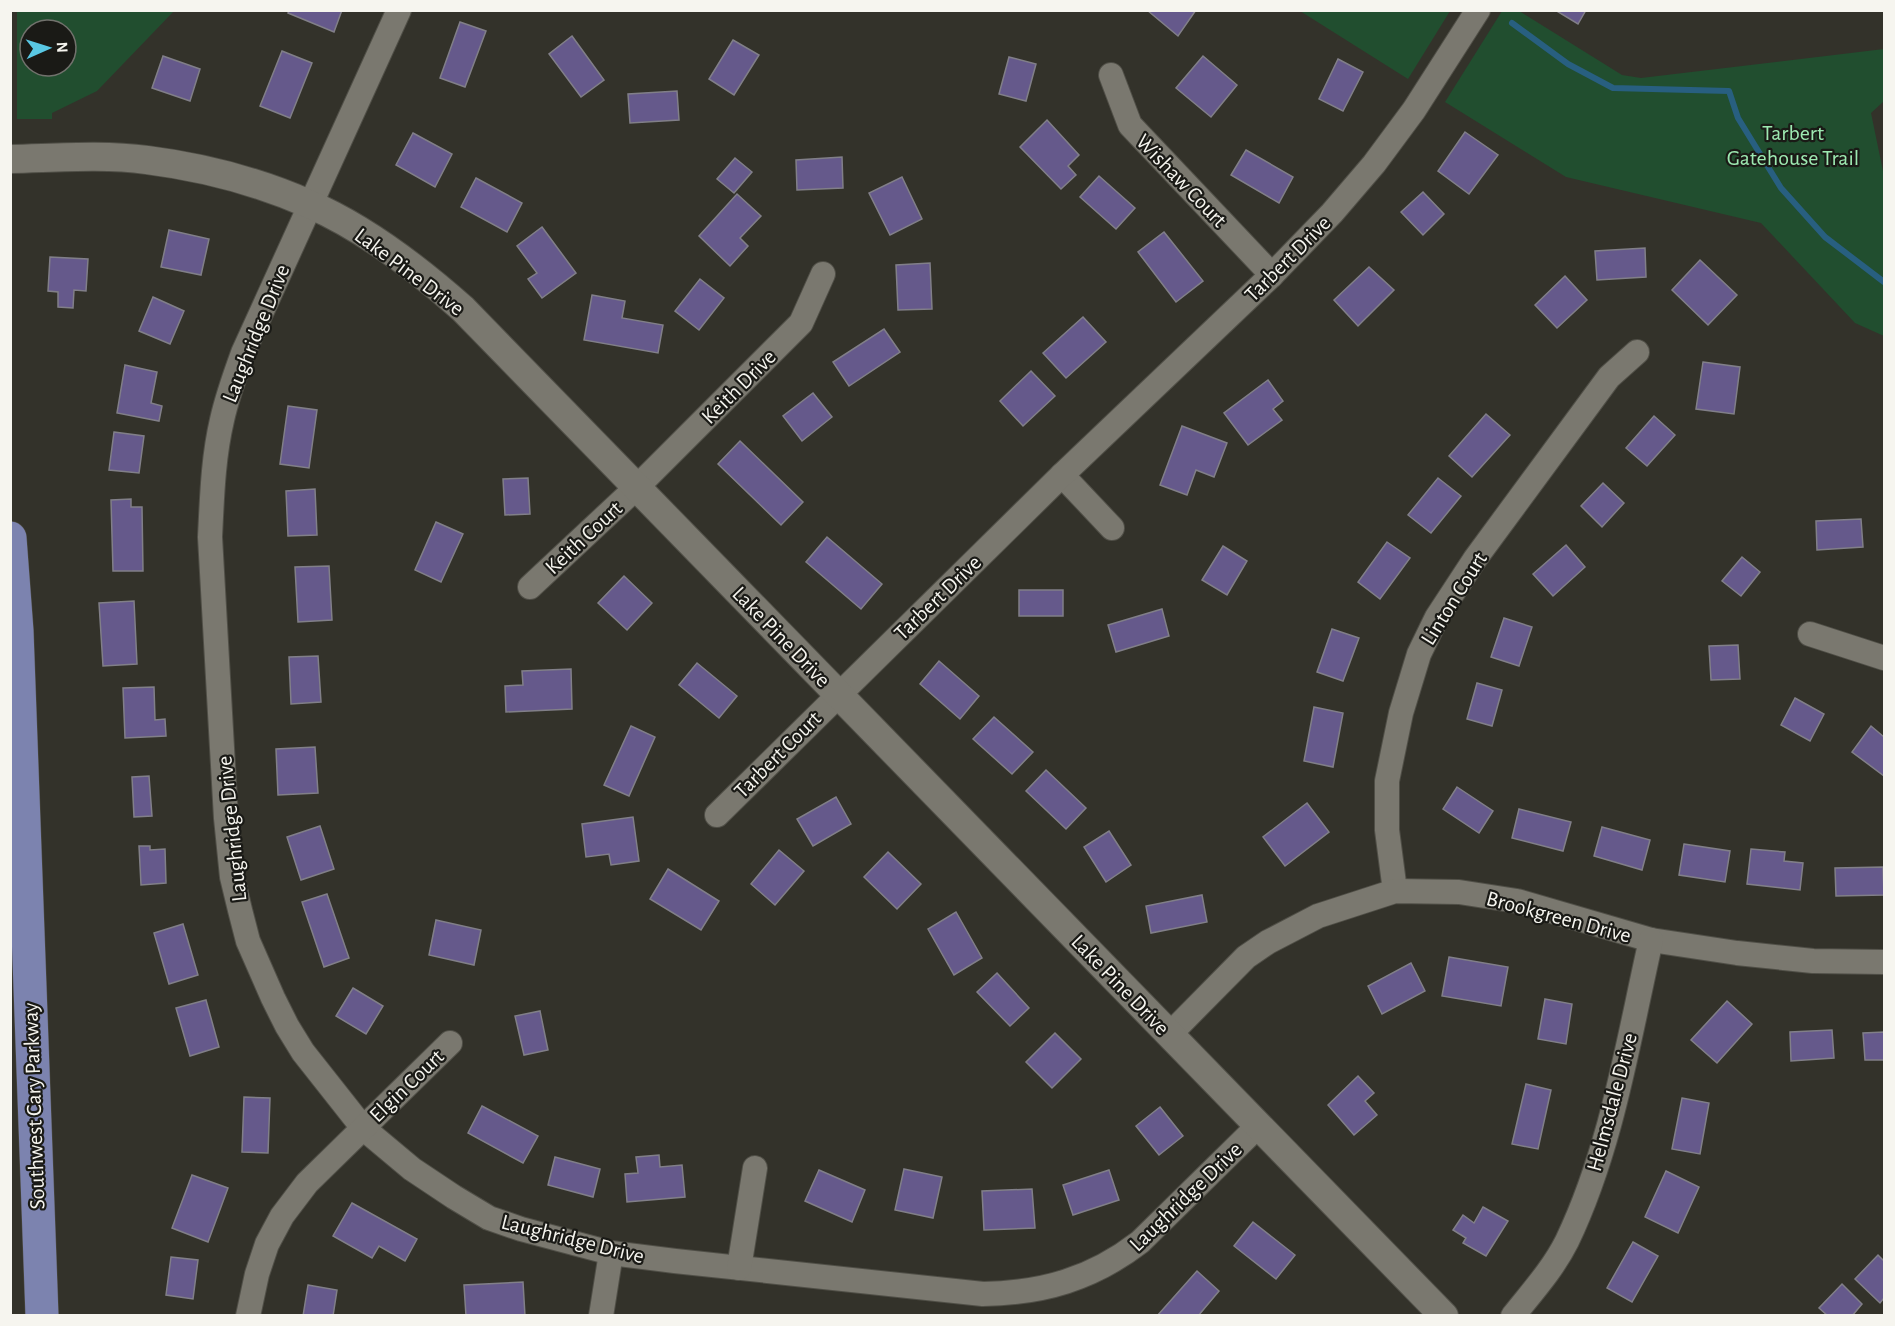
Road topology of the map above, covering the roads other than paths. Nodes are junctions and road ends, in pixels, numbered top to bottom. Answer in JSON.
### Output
{"nodes":[{"id":1,"x":399,"y":10,"type":"edge"},
{"id":2,"x":1478,"y":10,"type":"edge"},
{"id":3,"x":1111,"y":75,"type":"dead end"},
{"id":4,"x":10,"y":159,"type":"edge"},
{"id":5,"x":310,"y":204,"type":"junction"},
{"id":6,"x":823,"y":274,"type":"dead end"},
{"id":7,"x":1272,"y":274,"type":"junction"},
{"id":8,"x":1637,"y":352,"type":"dead end"},
{"id":9,"x":1062,"y":475,"type":"junction"},
{"id":10,"x":637,"y":487,"type":"junction"},
{"id":11,"x":1112,"y":528,"type":"dead end"},
{"id":12,"x":10,"y":538,"type":"edge"},
{"id":13,"x":530,"y":587,"type":"dead end"},
{"id":14,"x":1810,"y":634,"type":"dead end"},
{"id":15,"x":1884,"y":658,"type":"edge"},
{"id":16,"x":14,"y":687,"type":"edge"},
{"id":17,"x":838,"y":694,"type":"junction"},
{"id":18,"x":717,"y":815,"type":"dead end"},
{"id":19,"x":1395,"y":891,"type":"junction"},
{"id":20,"x":1651,"y":940,"type":"junction"},
{"id":21,"x":1884,"y":962,"type":"edge"},
{"id":22,"x":1170,"y":1034,"type":"junction"},
{"id":23,"x":450,"y":1043,"type":"dead end"},
{"id":24,"x":1258,"y":1126,"type":"junction"},
{"id":25,"x":363,"y":1128,"type":"junction"},
{"id":26,"x":755,"y":1168,"type":"dead end"},
{"id":27,"x":611,"y":1253,"type":"junction"},
{"id":28,"x":739,"y":1268,"type":"junction"},
{"id":29,"x":42,"y":1316,"type":"edge"},
{"id":30,"x":248,"y":1316,"type":"edge"},
{"id":31,"x":601,"y":1316,"type":"edge"},
{"id":32,"x":1444,"y":1316,"type":"edge"},
{"id":33,"x":1513,"y":1316,"type":"edge"}],
"edges":[{"from":1,"to":5,"type":"street","name":"Laughridge Drive"},
{"from":2,"to":7,"type":"street","name":"Tarbert Drive"},
{"from":3,"to":7,"type":"street","name":"Wishaw Court"},
{"from":4,"to":5,"type":"street","name":"Lake Pine Drive"},
{"from":5,"to":10,"type":"street","name":"Lake Pine Drive"},
{"from":5,"to":25,"type":"street","name":"Laughridge Drive"},
{"from":6,"to":10,"type":"street","name":"Keith Drive"},
{"from":7,"to":9,"type":"street","name":"Tarbert Drive"},
{"from":8,"to":19,"type":"street","name":"Linton Court"},
{"from":9,"to":11,"type":"street"},
{"from":9,"to":17,"type":"street","name":"Tarbert Drive"},
{"from":10,"to":13,"type":"street","name":"Keith Court"},
{"from":10,"to":17,"type":"street","name":"Lake Pine Drive"},
{"from":12,"to":16,"type":"main road","name":"Southwest Cary Parkway"},
{"from":14,"to":15,"type":"street"},
{"from":16,"to":29,"type":"main road","name":"Southwest Cary Parkway"},
{"from":17,"to":18,"type":"street","name":"Tarbert Court"},
{"from":17,"to":22,"type":"street","name":"Lake Pine Drive"},
{"from":19,"to":20,"type":"street","name":"Brookgreen Drive"},
{"from":19,"to":22,"type":"street","name":"Brookgreen Drive"},
{"from":20,"to":21,"type":"street","name":"Brookgreen Drive"},
{"from":20,"to":33,"type":"street","name":"Helmsdale Drive"},
{"from":22,"to":24,"type":"street","name":"Lake Pine Drive"},
{"from":23,"to":25,"type":"street","name":"Elgin Court"},
{"from":24,"to":28,"type":"street","name":"Laughridge Drive"},
{"from":24,"to":32,"type":"street","name":"Lake Pine Drive"},
{"from":25,"to":27,"type":"street","name":"Laughridge Drive"},
{"from":25,"to":30,"type":"street","name":"Elgin Court"},
{"from":26,"to":28,"type":"street"},
{"from":27,"to":28,"type":"street","name":"Laughridge Drive"},
{"from":27,"to":31,"type":"street"}]}
